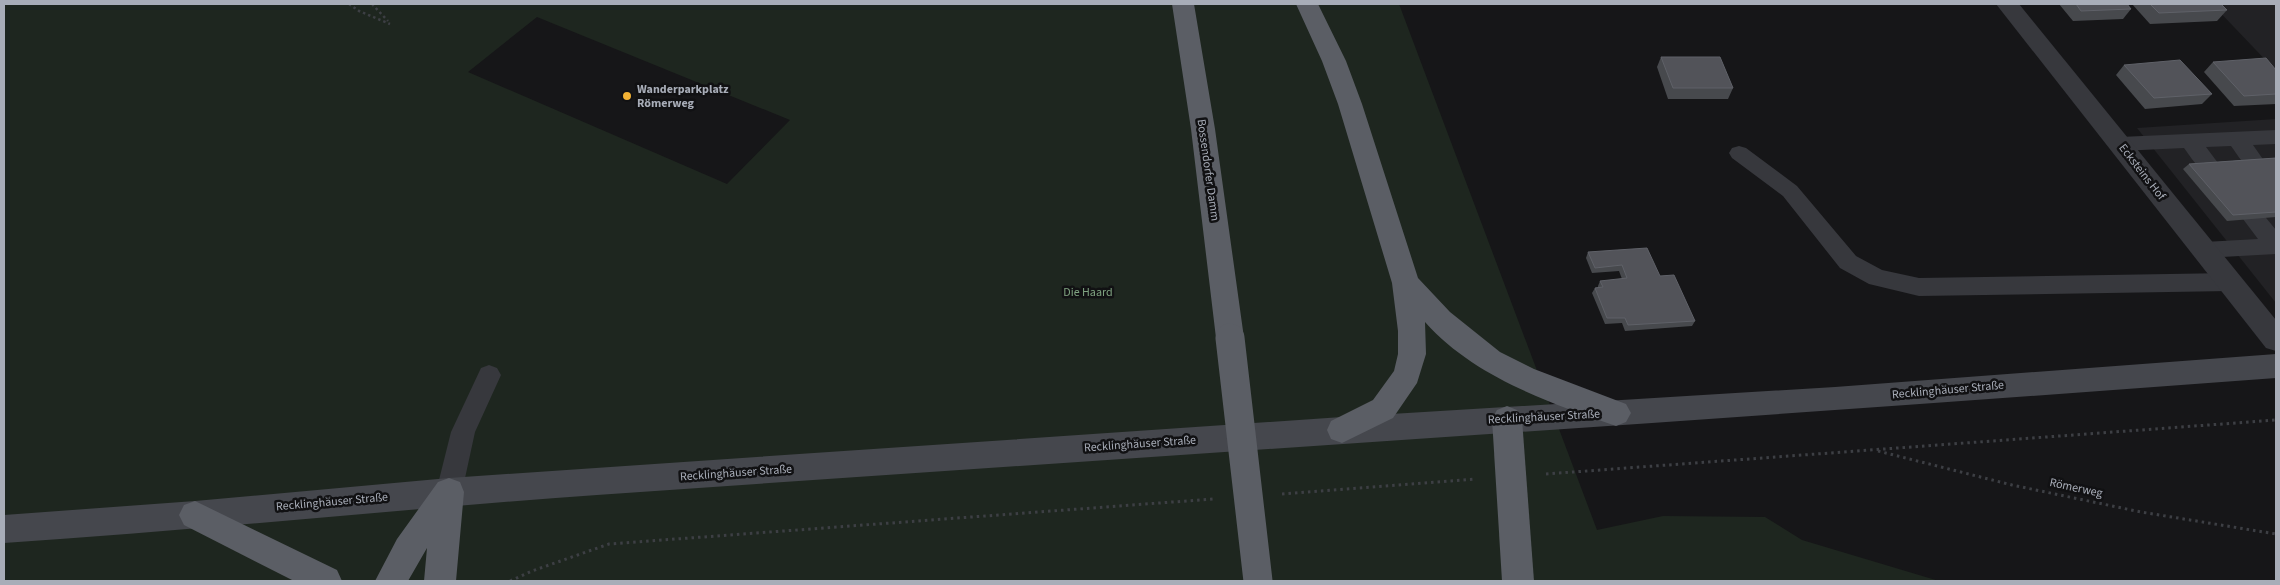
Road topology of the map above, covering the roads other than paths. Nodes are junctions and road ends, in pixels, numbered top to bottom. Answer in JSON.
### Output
{"nodes":[{"id":1,"x":1183,"y":4,"type":"edge"},
{"id":2,"x":1307,"y":4,"type":"edge"},
{"id":3,"x":2007,"y":4,"type":"edge"},
{"id":4,"x":2276,"y":137,"type":"edge"},
{"id":5,"x":2236,"y":139,"type":"junction"},
{"id":6,"x":2189,"y":141,"type":"junction"},
{"id":7,"x":2120,"y":144,"type":"junction"},
{"id":8,"x":1739,"y":153,"type":"dead end"},
{"id":9,"x":2257,"y":165,"type":"edge"},
{"id":10,"x":2211,"y":166,"type":"edge"},
{"id":11,"x":2254,"y":219,"type":"edge"},
{"id":12,"x":2276,"y":245,"type":"edge"},
{"id":13,"x":2204,"y":250,"type":"junction"},
{"id":14,"x":2230,"y":282,"type":"junction"},
{"id":15,"x":1406,"y":283,"type":"junction"},
{"id":16,"x":2276,"y":340,"type":"edge"},
{"id":17,"x":2276,"y":366,"type":"edge"},
{"id":18,"x":490,"y":375,"type":"dead end"},
{"id":19,"x":1616,"y":413,"type":"junction"},
{"id":20,"x":1507,"y":419,"type":"junction"},
{"id":21,"x":1342,"y":430,"type":"junction"},
{"id":22,"x":449,"y":492,"type":"junction"},
{"id":23,"x":195,"y":515,"type":"junction"},
{"id":24,"x":4,"y":529,"type":"edge"},
{"id":25,"x":326,"y":581,"type":"edge"},
{"id":26,"x":390,"y":581,"type":"edge"},
{"id":27,"x":440,"y":581,"type":"edge"},
{"id":28,"x":1258,"y":581,"type":"edge"},
{"id":29,"x":1518,"y":581,"type":"edge"}],
"edges":[{"from":1,"to":28,"type":"highway","name":"Bossendorfer Damm","bridge":true},
{"from":2,"to":15,"type":"highway"},
{"from":3,"to":7,"type":"street","name":"Ecksteins Hof"},
{"from":4,"to":5,"type":"lane"},
{"from":5,"to":6,"type":"lane"},
{"from":5,"to":9,"type":"lane"},
{"from":6,"to":7,"type":"lane"},
{"from":6,"to":10,"type":"lane"},
{"from":7,"to":13,"type":"street","name":"Ecksteins Hof"},
{"from":8,"to":14,"type":"lane"},
{"from":11,"to":12,"type":"lane"},
{"from":12,"to":13,"type":"lane"},
{"from":13,"to":14,"type":"street","name":"Ecksteins Hof"},
{"from":14,"to":16,"type":"street","name":"Ecksteins Hof"},
{"from":15,"to":19,"type":"highway"},
{"from":15,"to":21,"type":"highway"},
{"from":17,"to":19,"type":"main road","name":"Recklinghäuser Straße"},
{"from":18,"to":22,"type":"lane"},
{"from":19,"to":20,"type":"main road","name":"Recklinghäuser Straße"},
{"from":20,"to":21,"type":"main road","name":"Recklinghäuser Straße"},
{"from":20,"to":29,"type":"highway"},
{"from":21,"to":22,"type":"main road","name":"Recklinghäuser Straße"},
{"from":22,"to":23,"type":"main road","name":"Recklinghäuser Straße"},
{"from":22,"to":26,"type":"highway"},
{"from":22,"to":27,"type":"highway"},
{"from":23,"to":24,"type":"main road","name":"Recklinghäuser Straße"},
{"from":23,"to":25,"type":"highway"}]}
